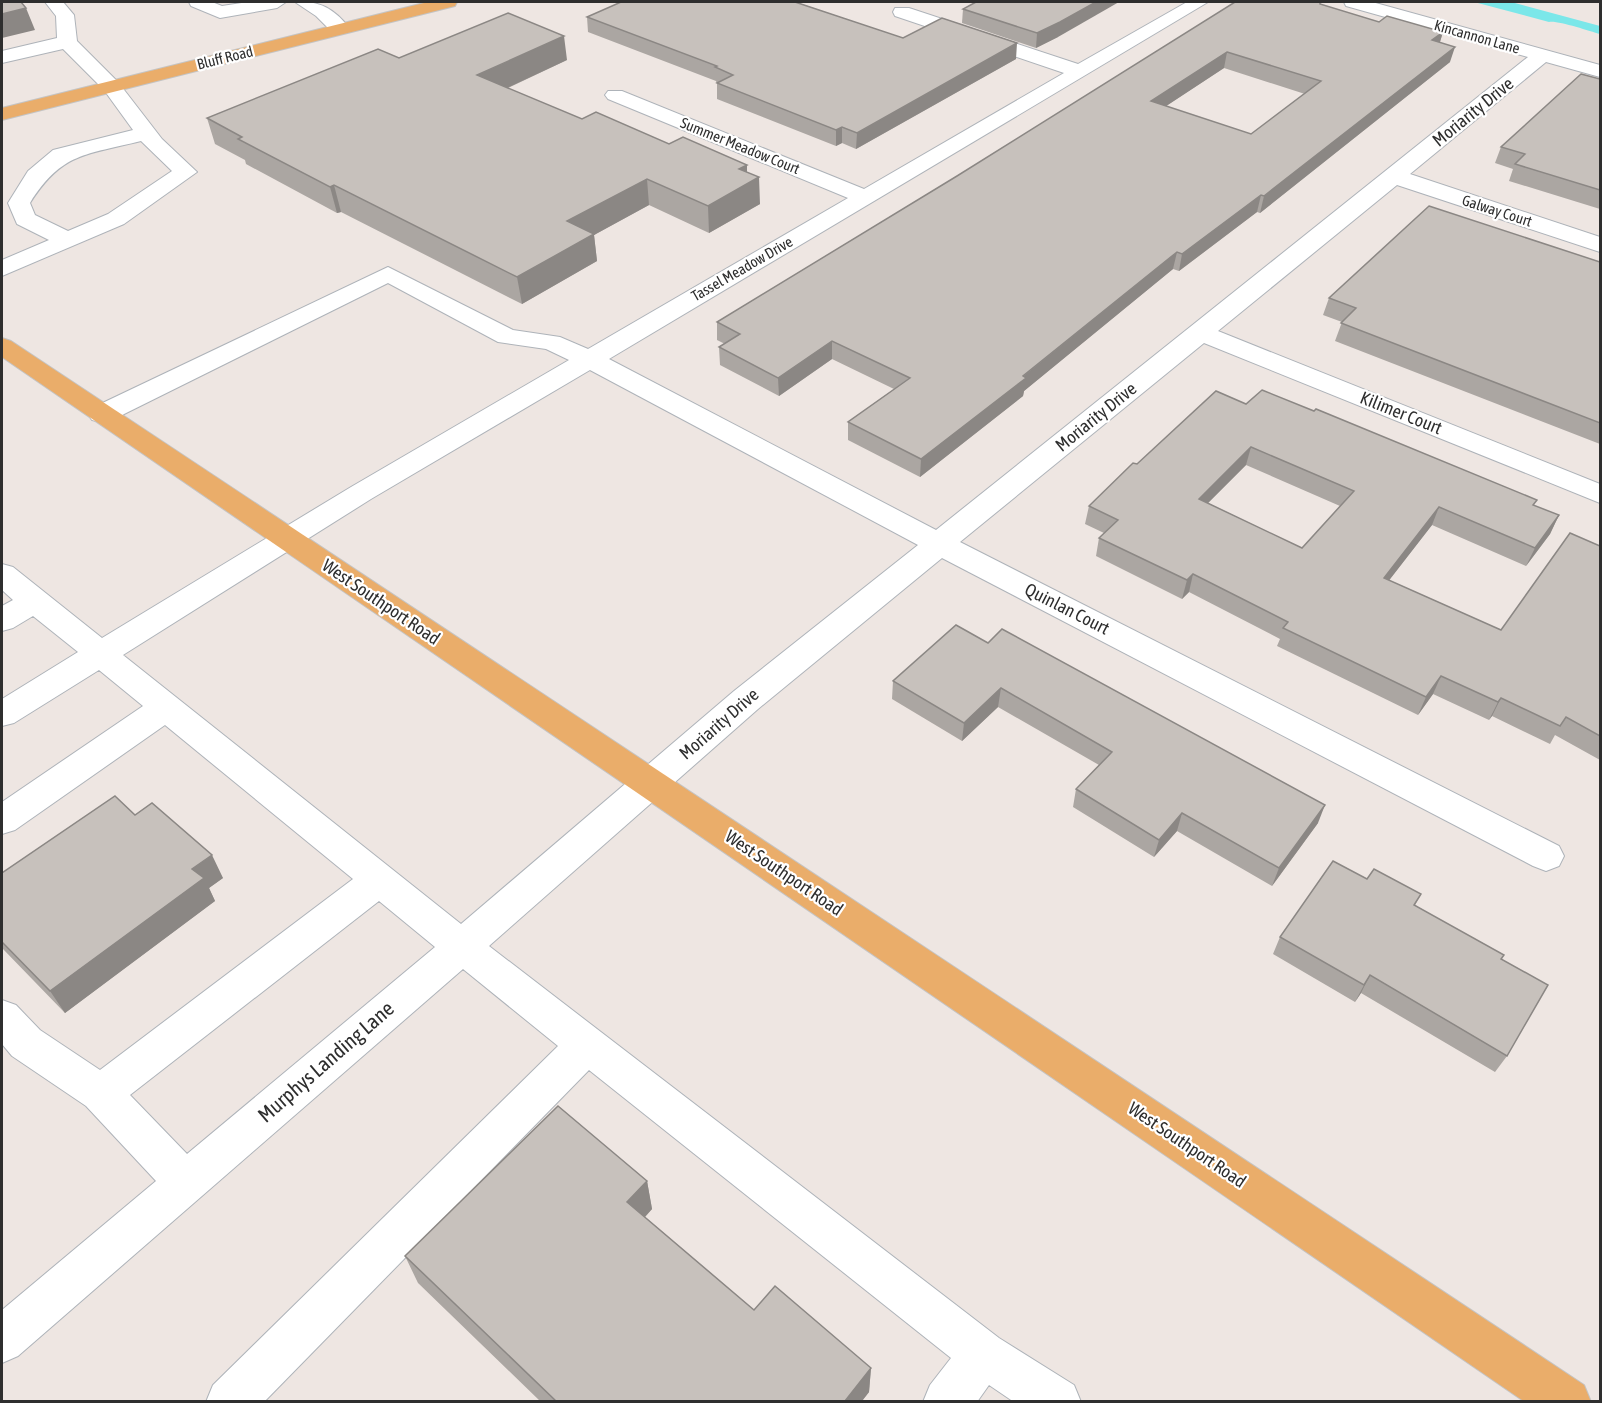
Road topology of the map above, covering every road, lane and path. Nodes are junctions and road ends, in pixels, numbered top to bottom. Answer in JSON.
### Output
{"nodes":[{"id":1,"x":54,"y":2,"type":"edge"},
{"id":2,"x":198,"y":2,"type":"edge"},
{"id":3,"x":277,"y":2,"type":"edge"},
{"id":4,"x":304,"y":2,"type":"edge"},
{"id":5,"x":448,"y":2,"type":"edge"},
{"id":6,"x":1199,"y":2,"type":"edge"},
{"id":7,"x":1353,"y":2,"type":"edge"},
{"id":8,"x":902,"y":12,"type":"dead end"},
{"id":9,"x":340,"y":29,"type":"junction"},
{"id":10,"x":67,"y":42,"type":"junction"},
{"id":11,"x":1544,"y":55,"type":"junction"},
{"id":12,"x":2,"y":57,"type":"edge"},
{"id":13,"x":1079,"y":71,"type":"junction"},
{"id":14,"x":1600,"y":71,"type":"edge"},
{"id":15,"x":111,"y":86,"type":"junction"},
{"id":16,"x":615,"y":95,"type":"dead end"},
{"id":17,"x":2,"y":114,"type":"edge"},
{"id":18,"x":146,"y":133,"type":"junction"},
{"id":19,"x":1393,"y":176,"type":"junction"},
{"id":20,"x":865,"y":197,"type":"junction"},
{"id":21,"x":68,"y":240,"type":"junction"},
{"id":22,"x":1600,"y":245,"type":"edge"},
{"id":23,"x":2,"y":269,"type":"edge"},
{"id":24,"x":1201,"y":333,"type":"junction"},
{"id":25,"x":2,"y":346,"type":"edge"},
{"id":26,"x":589,"y":359,"type":"junction"},
{"id":27,"x":102,"y":414,"type":"junction"},
{"id":28,"x":1600,"y":494,"type":"edge"},
{"id":29,"x":287,"y":538,"type":"junction"},
{"id":30,"x":939,"y":544,"type":"junction"},
{"id":31,"x":2,"y":574,"type":"edge"},
{"id":32,"x":35,"y":601,"type":"junction"},
{"id":33,"x":2,"y":620,"type":"edge"},
{"id":34,"x":99,"y":654,"type":"junction"},
{"id":35,"x":165,"y":708,"type":"junction"},
{"id":36,"x":2,"y":714,"type":"edge"},
{"id":37,"x":651,"y":783,"type":"junction"},
{"id":38,"x":2,"y":820,"type":"edge"},
{"id":39,"x":1546,"y":856,"type":"dead end"},
{"id":40,"x":379,"y":880,"type":"junction"},
{"id":41,"x":462,"y":946,"type":"junction"},
{"id":42,"x":2,"y":1017,"type":"edge"},
{"id":43,"x":587,"y":1044,"type":"junction"},
{"id":44,"x":101,"y":1093,"type":"junction"},
{"id":45,"x":186,"y":1183,"type":"junction"},
{"id":46,"x":2,"y":1340,"type":"edge"},
{"id":47,"x":983,"y":1354,"type":"junction"},
{"id":48,"x":230,"y":1401,"type":"edge"},
{"id":49,"x":947,"y":1401,"type":"edge"},
{"id":50,"x":1057,"y":1401,"type":"edge"},
{"id":51,"x":1567,"y":1401,"type":"edge"}],
"edges":[{"from":1,"to":10,"type":"street"},
{"from":2,"to":3,"type":"street"},
{"from":4,"to":9,"type":"street"},
{"from":5,"to":9,"type":"main road","name":"Bluff Road"},
{"from":6,"to":13,"type":"street","name":"Tassel Meadow Drive"},
{"from":7,"to":11,"type":"street","name":"Kincannon Lane"},
{"from":8,"to":13,"type":"street"},
{"from":9,"to":15,"type":"main road","name":"Bluff Road"},
{"from":10,"to":12,"type":"street"},
{"from":10,"to":15,"type":"street"},
{"from":11,"to":14,"type":"street","name":"Kincannon Lane"},
{"from":11,"to":19,"type":"street","name":"Moriarity Drive"},
{"from":13,"to":20,"type":"street","name":"Tassel Meadow Drive"},
{"from":15,"to":17,"type":"main road","name":"Bluff Road"},
{"from":15,"to":18,"type":"street"},
{"from":16,"to":20,"type":"street","name":"Summer Meadow Court"},
{"from":18,"to":21,"type":"street"},
{"from":18,"to":21,"type":"street"},
{"from":19,"to":22,"type":"street","name":"Galway Court"},
{"from":19,"to":24,"type":"street","name":"Moriarity Drive"},
{"from":20,"to":26,"type":"street","name":"Tassel Meadow Drive"},
{"from":21,"to":23,"type":"street"},
{"from":24,"to":28,"type":"street","name":"Kilimer Court"},
{"from":24,"to":30,"type":"street","name":"Moriarity Drive"},
{"from":25,"to":27,"type":"main road","name":"West Southport Road"},
{"from":26,"to":27,"type":"street","name":"Quinlan Court"},
{"from":26,"to":29,"type":"street","name":"Tassel Meadow Drive"},
{"from":26,"to":30,"type":"street","name":"Quinlan Court"},
{"from":27,"to":29,"type":"main road","name":"West Southport Road"},
{"from":29,"to":34,"type":"street","name":"Tassel Meadow Drive"},
{"from":29,"to":37,"type":"main road","name":"West Southport Road"},
{"from":30,"to":37,"type":"street","name":"Moriarity Drive"},
{"from":30,"to":39,"type":"street","name":"Quinlan Court"},
{"from":31,"to":32,"type":"street"},
{"from":32,"to":33,"type":"street"},
{"from":32,"to":34,"type":"street"},
{"from":34,"to":35,"type":"street"},
{"from":34,"to":36,"type":"street","name":"Tassel Meadow Drive"},
{"from":35,"to":38,"type":"street"},
{"from":35,"to":40,"type":"street"},
{"from":37,"to":41,"type":"street","name":"Murphys Landing Lane"},
{"from":37,"to":51,"type":"main road","name":"West Southport Road"},
{"from":40,"to":41,"type":"street"},
{"from":40,"to":44,"type":"street"},
{"from":41,"to":43,"type":"street"},
{"from":41,"to":45,"type":"street","name":"Murphys Landing Lane"},
{"from":42,"to":44,"type":"street"},
{"from":43,"to":47,"type":"street"},
{"from":43,"to":48,"type":"street"},
{"from":44,"to":45,"type":"street"},
{"from":45,"to":46,"type":"street","name":"Murphys Landing Lane"},
{"from":47,"to":49,"type":"street"},
{"from":47,"to":50,"type":"street"}]}
